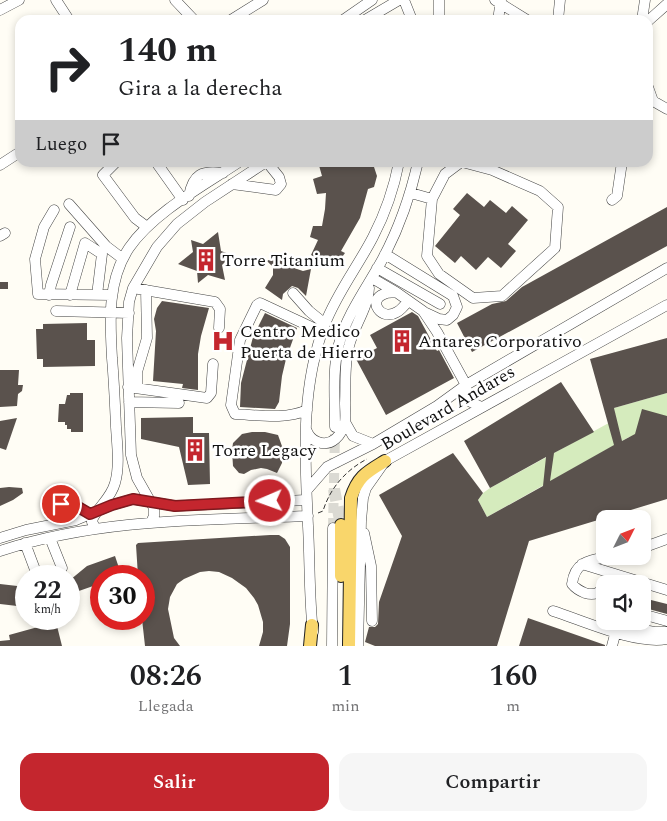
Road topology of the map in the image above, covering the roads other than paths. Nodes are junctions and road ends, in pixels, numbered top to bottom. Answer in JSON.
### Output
{"nodes":[{"id":1,"x":19,"y":0,"type":"edge"},
{"id":2,"x":56,"y":0,"type":"edge"},
{"id":3,"x":175,"y":0,"type":"edge"},
{"id":4,"x":263,"y":0,"type":"edge"},
{"id":5,"x":374,"y":0,"type":"edge"},
{"id":6,"x":399,"y":0,"type":"edge"},
{"id":7,"x":404,"y":0,"type":"edge"},
{"id":8,"x":439,"y":0,"type":"edge"},
{"id":9,"x":560,"y":0,"type":"edge"},
{"id":10,"x":645,"y":0,"type":"edge"},
{"id":11,"x":499,"y":1,"type":"edge"},
{"id":12,"x":667,"y":4,"type":"edge"},
{"id":13,"x":0,"y":10,"type":"edge"},
{"id":14,"x":382,"y":10,"type":"junction"},
{"id":15,"x":66,"y":15,"type":"edge"},
{"id":16,"x":189,"y":15,"type":"edge"},
{"id":17,"x":239,"y":15,"type":"edge"},
{"id":18,"x":351,"y":15,"type":"edge"},
{"id":19,"x":374,"y":15,"type":"edge"},
{"id":20,"x":410,"y":15,"type":"edge"},
{"id":21,"x":439,"y":15,"type":"edge"},
{"id":22,"x":498,"y":15,"type":"edge"},
{"id":23,"x":520,"y":15,"type":"edge"},
{"id":24,"x":558,"y":15,"type":"edge"},
{"id":25,"x":643,"y":15,"type":"edge"},
{"id":26,"x":653,"y":17,"type":"edge"},
{"id":27,"x":653,"y":102,"type":"edge"},
{"id":28,"x":667,"y":109,"type":"edge"},
{"id":29,"x":15,"y":155,"type":"edge"},
{"id":30,"x":0,"y":165,"type":"edge"},
{"id":31,"x":111,"y":167,"type":"edge"},
{"id":32,"x":160,"y":167,"type":"edge"},
{"id":33,"x":259,"y":167,"type":"edge"},
{"id":34,"x":271,"y":167,"type":"edge"},
{"id":35,"x":397,"y":167,"type":"edge"},
{"id":36,"x":417,"y":167,"type":"edge"},
{"id":37,"x":454,"y":167,"type":"edge"},
{"id":38,"x":480,"y":167,"type":"edge"},
{"id":39,"x":621,"y":167,"type":"edge"},
{"id":40,"x":225,"y":168,"type":"edge"},
{"id":41,"x":232,"y":184,"type":"junction"},
{"id":42,"x":411,"y":193,"type":"junction"},
{"id":43,"x":186,"y":198,"type":"junction"},
{"id":44,"x":432,"y":199,"type":"junction"},
{"id":45,"x":612,"y":200,"type":"dead end"},
{"id":46,"x":69,"y":204,"type":"dead end"},
{"id":47,"x":54,"y":210,"type":"dead end"},
{"id":48,"x":150,"y":224,"type":"junction"},
{"id":49,"x":70,"y":227,"type":"dead end"},
{"id":50,"x":167,"y":234,"type":"junction"},
{"id":51,"x":385,"y":254,"type":"junction"},
{"id":52,"x":123,"y":259,"type":"junction"},
{"id":53,"x":377,"y":268,"type":"junction"},
{"id":54,"x":667,"y":268,"type":"edge"},
{"id":55,"x":371,"y":280,"type":"junction"},
{"id":56,"x":134,"y":288,"type":"junction"},
{"id":57,"x":146,"y":290,"type":"junction"},
{"id":58,"x":396,"y":292,"type":"junction"},
{"id":59,"x":292,"y":294,"type":"dead end"},
{"id":60,"x":49,"y":295,"type":"junction"},
{"id":61,"x":70,"y":295,"type":"junction"},
{"id":62,"x":98,"y":295,"type":"junction"},
{"id":63,"x":112,"y":295,"type":"junction"},
{"id":64,"x":408,"y":301,"type":"junction"},
{"id":65,"x":440,"y":304,"type":"dead end"},
{"id":66,"x":667,"y":305,"type":"edge"},
{"id":67,"x":56,"y":311,"type":"dead end"},
{"id":68,"x":423,"y":311,"type":"junction"},
{"id":69,"x":110,"y":312,"type":"junction"},
{"id":70,"x":129,"y":313,"type":"junction"},
{"id":71,"x":219,"y":328,"type":"dead end"},
{"id":72,"x":324,"y":328,"type":"junction"},
{"id":73,"x":127,"y":358,"type":"junction"},
{"id":74,"x":142,"y":358,"type":"junction"},
{"id":75,"x":213,"y":364,"type":"dead end"},
{"id":76,"x":466,"y":385,"type":"junction"},
{"id":77,"x":132,"y":388,"type":"junction"},
{"id":78,"x":454,"y":394,"type":"junction"},
{"id":79,"x":129,"y":402,"type":"junction"},
{"id":80,"x":179,"y":403,"type":"dead end"},
{"id":81,"x":481,"y":407,"type":"junction"},
{"id":82,"x":306,"y":410,"type":"junction"},
{"id":83,"x":467,"y":415,"type":"junction"},
{"id":84,"x":345,"y":422,"type":"junction"},
{"id":85,"x":306,"y":426,"type":"junction"},
{"id":86,"x":335,"y":428,"type":"tunnel mouth"},
{"id":87,"x":374,"y":444,"type":"junction"},
{"id":88,"x":381,"y":463,"type":"junction"},
{"id":89,"x":306,"y":495,"type":"junction"},
{"id":90,"x":151,"y":502,"type":"junction"},
{"id":91,"x":49,"y":504,"type":"dead end"},
{"id":92,"x":93,"y":513,"type":"junction"},
{"id":93,"x":308,"y":514,"type":"junction"},
{"id":94,"x":151,"y":522,"type":"junction"},
{"id":95,"x":361,"y":522,"type":"junction"},
{"id":96,"x":337,"y":526,"type":"joint"},
{"id":97,"x":96,"y":529,"type":"junction"},
{"id":98,"x":0,"y":538,"type":"edge"},
{"id":99,"x":50,"y":538,"type":"junction"},
{"id":100,"x":666,"y":542,"type":"edge"},
{"id":101,"x":25,"y":543,"type":"junction"},
{"id":102,"x":651,"y":546,"type":"edge"},
{"id":103,"x":0,"y":551,"type":"edge"},
{"id":104,"x":596,"y":560,"type":"edge"},
{"id":105,"x":582,"y":563,"type":"junction"},
{"id":106,"x":33,"y":565,"type":"edge"},
{"id":107,"x":61,"y":565,"type":"edge"},
{"id":108,"x":610,"y":573,"type":"junction"},
{"id":109,"x":614,"y":575,"type":"edge"},
{"id":110,"x":651,"y":587,"type":"edge"},
{"id":111,"x":667,"y":590,"type":"edge"},
{"id":112,"x":553,"y":611,"type":"dead end"},
{"id":113,"x":651,"y":617,"type":"edge"},
{"id":114,"x":372,"y":621,"type":"dead end"},
{"id":115,"x":596,"y":621,"type":"edge"},
{"id":116,"x":667,"y":621,"type":"edge"},
{"id":117,"x":312,"y":625,"type":"junction"},
{"id":118,"x":617,"y":630,"type":"edge"},
{"id":119,"x":622,"y":630,"type":"edge"},
{"id":120,"x":642,"y":630,"type":"edge"},
{"id":121,"x":667,"y":632,"type":"edge"},
{"id":122,"x":667,"y":639,"type":"edge"},
{"id":123,"x":637,"y":643,"type":"edge"},
{"id":124,"x":310,"y":646,"type":"edge"},
{"id":125,"x":314,"y":646,"type":"edge"},
{"id":126,"x":332,"y":646,"type":"edge"},
{"id":127,"x":341,"y":646,"type":"edge"},
{"id":128,"x":349,"y":646,"type":"edge"},
{"id":129,"x":358,"y":646,"type":"edge"},
{"id":130,"x":612,"y":646,"type":"edge"}],
"edges":[{"from":1,"to":13,"type":"street"},
{"from":2,"to":15,"type":"street"},
{"from":3,"to":16,"type":"street"},
{"from":4,"to":17,"type":"street"},
{"from":5,"to":14,"type":"street"},
{"from":5,"to":18,"type":"street"},
{"from":6,"to":14,"type":"street"},
{"from":7,"to":20,"type":"street"},
{"from":8,"to":21,"type":"street"},
{"from":9,"to":24,"type":"street"},
{"from":10,"to":25,"type":"street"},
{"from":11,"to":22,"type":"street"},
{"from":11,"to":23,"type":"street"},
{"from":12,"to":26,"type":"street"},
{"from":14,"to":19,"type":"street"},
{"from":27,"to":28,"type":"street"},
{"from":29,"to":30,"type":"street"},
{"from":31,"to":48,"type":"street"},
{"from":32,"to":43,"type":"street"},
{"from":33,"to":41,"type":"street"},
{"from":34,"to":41,"type":"street"},
{"from":35,"to":72,"type":"street"},
{"from":36,"to":42,"type":"street"},
{"from":37,"to":44,"type":"street"},
{"from":38,"to":44,"type":"street"},
{"from":39,"to":45,"type":"street"},
{"from":40,"to":43,"type":"street"},
{"from":41,"to":50,"type":"street"},
{"from":42,"to":44,"type":"street"},
{"from":42,"to":51,"type":"street"},
{"from":43,"to":48,"type":"street"},
{"from":46,"to":52,"type":"street"},
{"from":47,"to":60,"type":"street"},
{"from":48,"to":50,"type":"street"},
{"from":48,"to":52,"type":"street"},
{"from":49,"to":60,"type":"street"},
{"from":50,"to":56,"type":"street"},
{"from":51,"to":53,"type":"street"},
{"from":51,"to":68,"type":"street"},
{"from":52,"to":63,"type":"street"},
{"from":53,"to":55,"type":"street"},
{"from":53,"to":65,"type":"street"},
{"from":54,"to":76,"type":"street","name":"Boulevard Andares"},
{"from":55,"to":58,"type":"street"},
{"from":55,"to":84,"type":"street"},
{"from":55,"to":86,"type":"street"},
{"from":56,"to":57,"type":"street"},
{"from":56,"to":70,"type":"street"},
{"from":57,"to":71,"type":"street"},
{"from":57,"to":74,"type":"street"},
{"from":58,"to":64,"type":"street"},
{"from":58,"to":64,"type":"street"},
{"from":59,"to":72,"type":"street"},
{"from":60,"to":61,"type":"street"},
{"from":61,"to":62,"type":"street"},
{"from":61,"to":62,"type":"street"},
{"from":62,"to":63,"type":"street"},
{"from":63,"to":69,"type":"street"},
{"from":64,"to":68,"type":"street"},
{"from":66,"to":81,"type":"street","name":"Boulevard Andares"},
{"from":67,"to":69,"type":"street"},
{"from":68,"to":76,"type":"street"},
{"from":69,"to":70,"type":"street"},
{"from":69,"to":92,"type":"street"},
{"from":70,"to":73,"type":"street"},
{"from":72,"to":82,"type":"street"},
{"from":72,"to":82,"type":"street"},
{"from":73,"to":74,"type":"street"},
{"from":73,"to":77,"type":"street"},
{"from":74,"to":77,"type":"street"},
{"from":75,"to":77,"type":"street"},
{"from":76,"to":78,"type":"street","name":"Boulevard Andares"},
{"from":76,"to":81,"type":"street"},
{"from":77,"to":79,"type":"street"},
{"from":78,"to":83,"type":"street"},
{"from":78,"to":87,"type":"street","name":"Boulevard Andares"},
{"from":79,"to":80,"type":"street"},
{"from":79,"to":90,"type":"street"},
{"from":81,"to":83,"type":"street","name":"Boulevard Andares"},
{"from":82,"to":85,"type":"street"},
{"from":83,"to":88,"type":"street","name":"Boulevard Andares"},
{"from":84,"to":85,"type":"street"},
{"from":84,"to":87,"type":"street","name":"Boulevard Andares"},
{"from":85,"to":89,"type":"street"},
{"from":87,"to":89,"type":"street","name":"Boulevard Andares"},
{"from":88,"to":95,"type":"street","name":"Boulevard Andares"},
{"from":88,"to":128,"type":"main road"},
{"from":89,"to":90,"type":"street"},
{"from":89,"to":93,"type":"street"},
{"from":90,"to":92,"type":"street"},
{"from":90,"to":94,"type":"street"},
{"from":91,"to":92,"type":"street"},
{"from":92,"to":97,"type":"street"},
{"from":92,"to":98,"type":"street"},
{"from":93,"to":94,"type":"street"},
{"from":93,"to":117,"type":"street"},
{"from":94,"to":97,"type":"street"},
{"from":95,"to":114,"type":"street"},
{"from":95,"to":129,"type":"street","name":"Boulevard Andares"},
{"from":96,"to":126,"type":"street"},
{"from":96,"to":127,"type":"main road"},
{"from":97,"to":99,"type":"street"},
{"from":99,"to":101,"type":"street"},
{"from":99,"to":107,"type":"street"},
{"from":100,"to":102,"type":"street"},
{"from":101,"to":103,"type":"street"},
{"from":101,"to":106,"type":"street"},
{"from":104,"to":105,"type":"street"},
{"from":105,"to":108,"type":"street"},
{"from":105,"to":108,"type":"street"},
{"from":108,"to":109,"type":"street"},
{"from":110,"to":111,"type":"street"},
{"from":112,"to":115,"type":"street"},
{"from":113,"to":116,"type":"street"},
{"from":117,"to":124,"type":"main road"},
{"from":117,"to":125,"type":"street"},
{"from":118,"to":130,"type":"street"},
{"from":119,"to":123,"type":"street"},
{"from":120,"to":121,"type":"street"},
{"from":122,"to":123,"type":"street"}]}
